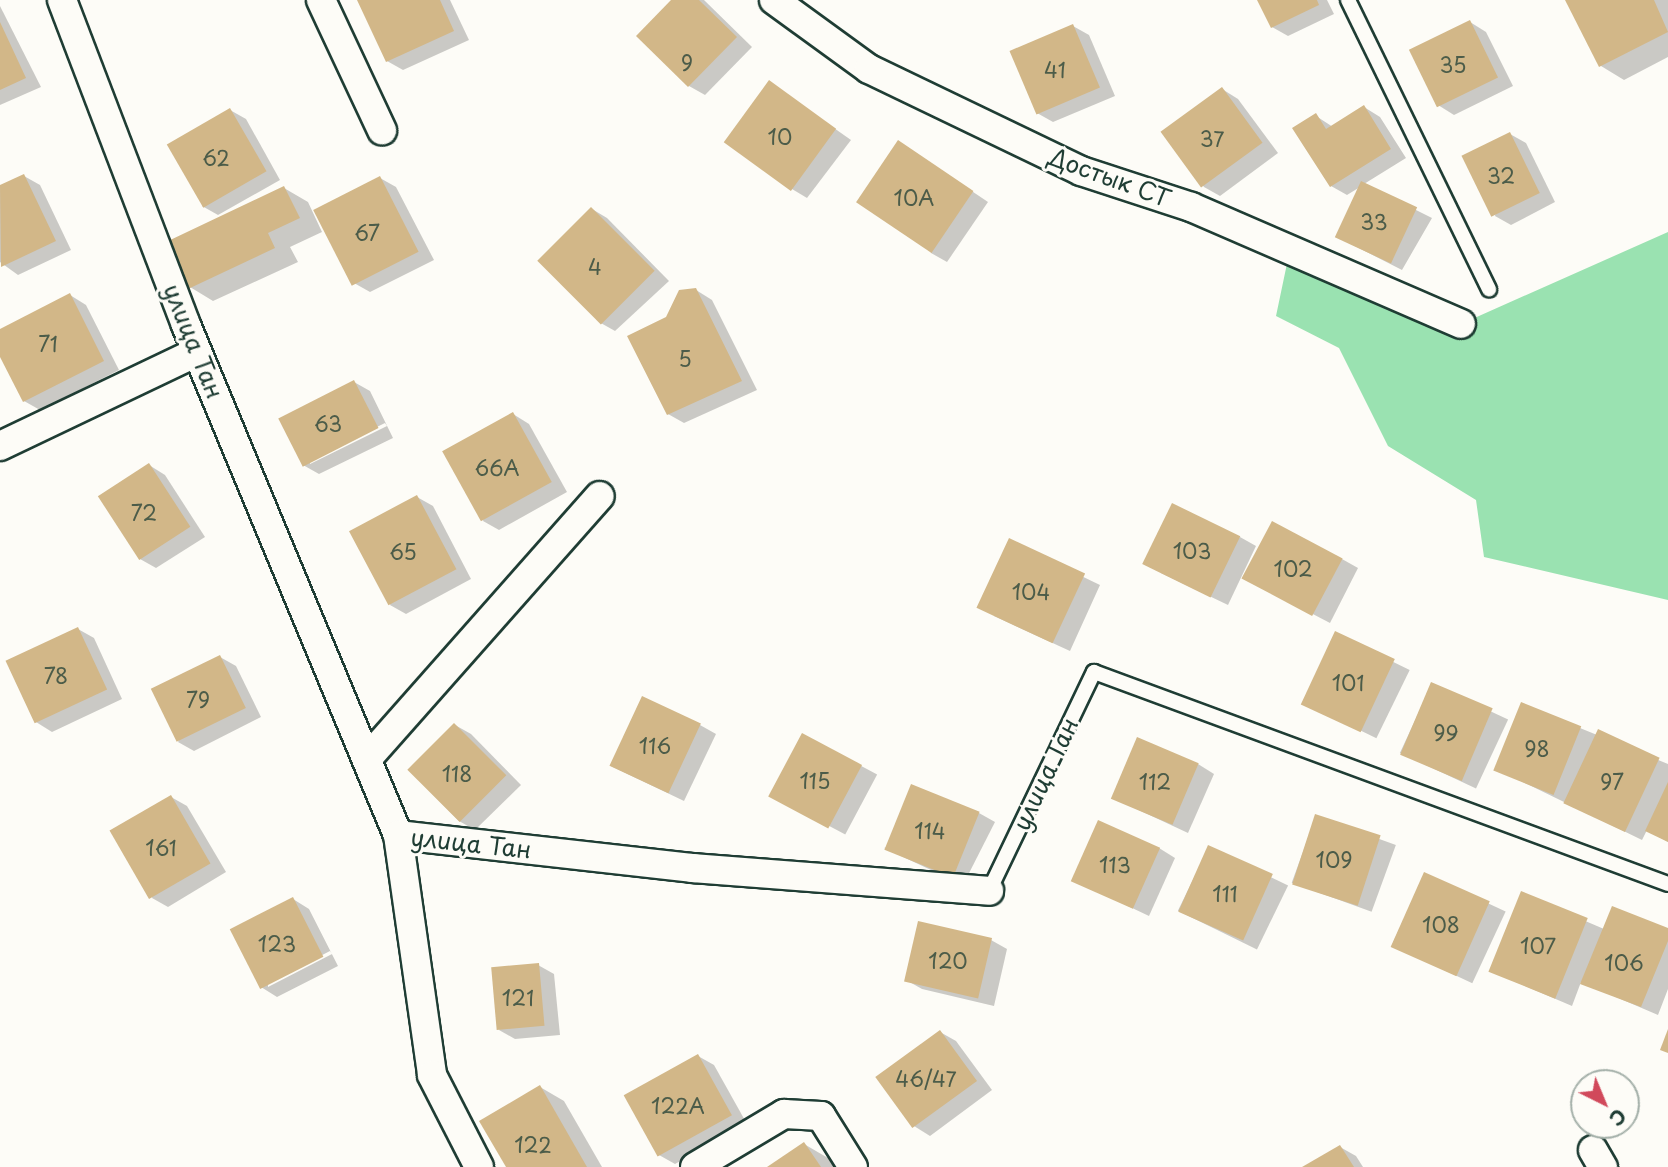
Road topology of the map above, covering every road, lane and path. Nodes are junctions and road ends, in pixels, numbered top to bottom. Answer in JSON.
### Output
{"nodes":[{"id":1,"x":62,"y":0,"type":"edge"},
{"id":2,"x":321,"y":0,"type":"edge"},
{"id":3,"x":774,"y":0,"type":"edge"},
{"id":4,"x":1348,"y":0,"type":"edge"},
{"id":5,"x":382,"y":130,"type":"dead end"},
{"id":6,"x":1489,"y":289,"type":"dead end"},
{"id":7,"x":1461,"y":324,"type":"dead end"},
{"id":8,"x":197,"y":352,"type":"junction"},
{"id":9,"x":0,"y":446,"type":"edge"},
{"id":10,"x":600,"y":496,"type":"dead end"},
{"id":11,"x":367,"y":759,"type":"junction"},
{"id":12,"x":398,"y":835,"type":"junction"},
{"id":13,"x":1668,"y":884,"type":"edge"},
{"id":14,"x":989,"y":891,"type":"joint"},
{"id":15,"x":479,"y":1167,"type":"edge"},
{"id":16,"x":695,"y":1167,"type":"edge"},
{"id":17,"x":853,"y":1167,"type":"edge"}],
"edges":[{"from":1,"to":8,"type":"street","name":"улица Тан"},
{"from":2,"to":5,"type":"street"},
{"from":3,"to":7,"type":"street","name":"Достык СТ"},
{"from":4,"to":6,"type":"lane"},
{"from":8,"to":9,"type":"street"},
{"from":8,"to":11,"type":"street","name":"улица Тан"},
{"from":10,"to":11,"type":"street"},
{"from":11,"to":12,"type":"street","name":"улица Тан"},
{"from":12,"to":14,"type":"street","name":"улица Тан"},
{"from":12,"to":15,"type":"street","name":"улица Тан"},
{"from":13,"to":14,"type":"lane","name":"улица Тан"},
{"from":16,"to":17,"type":"street"}]}
